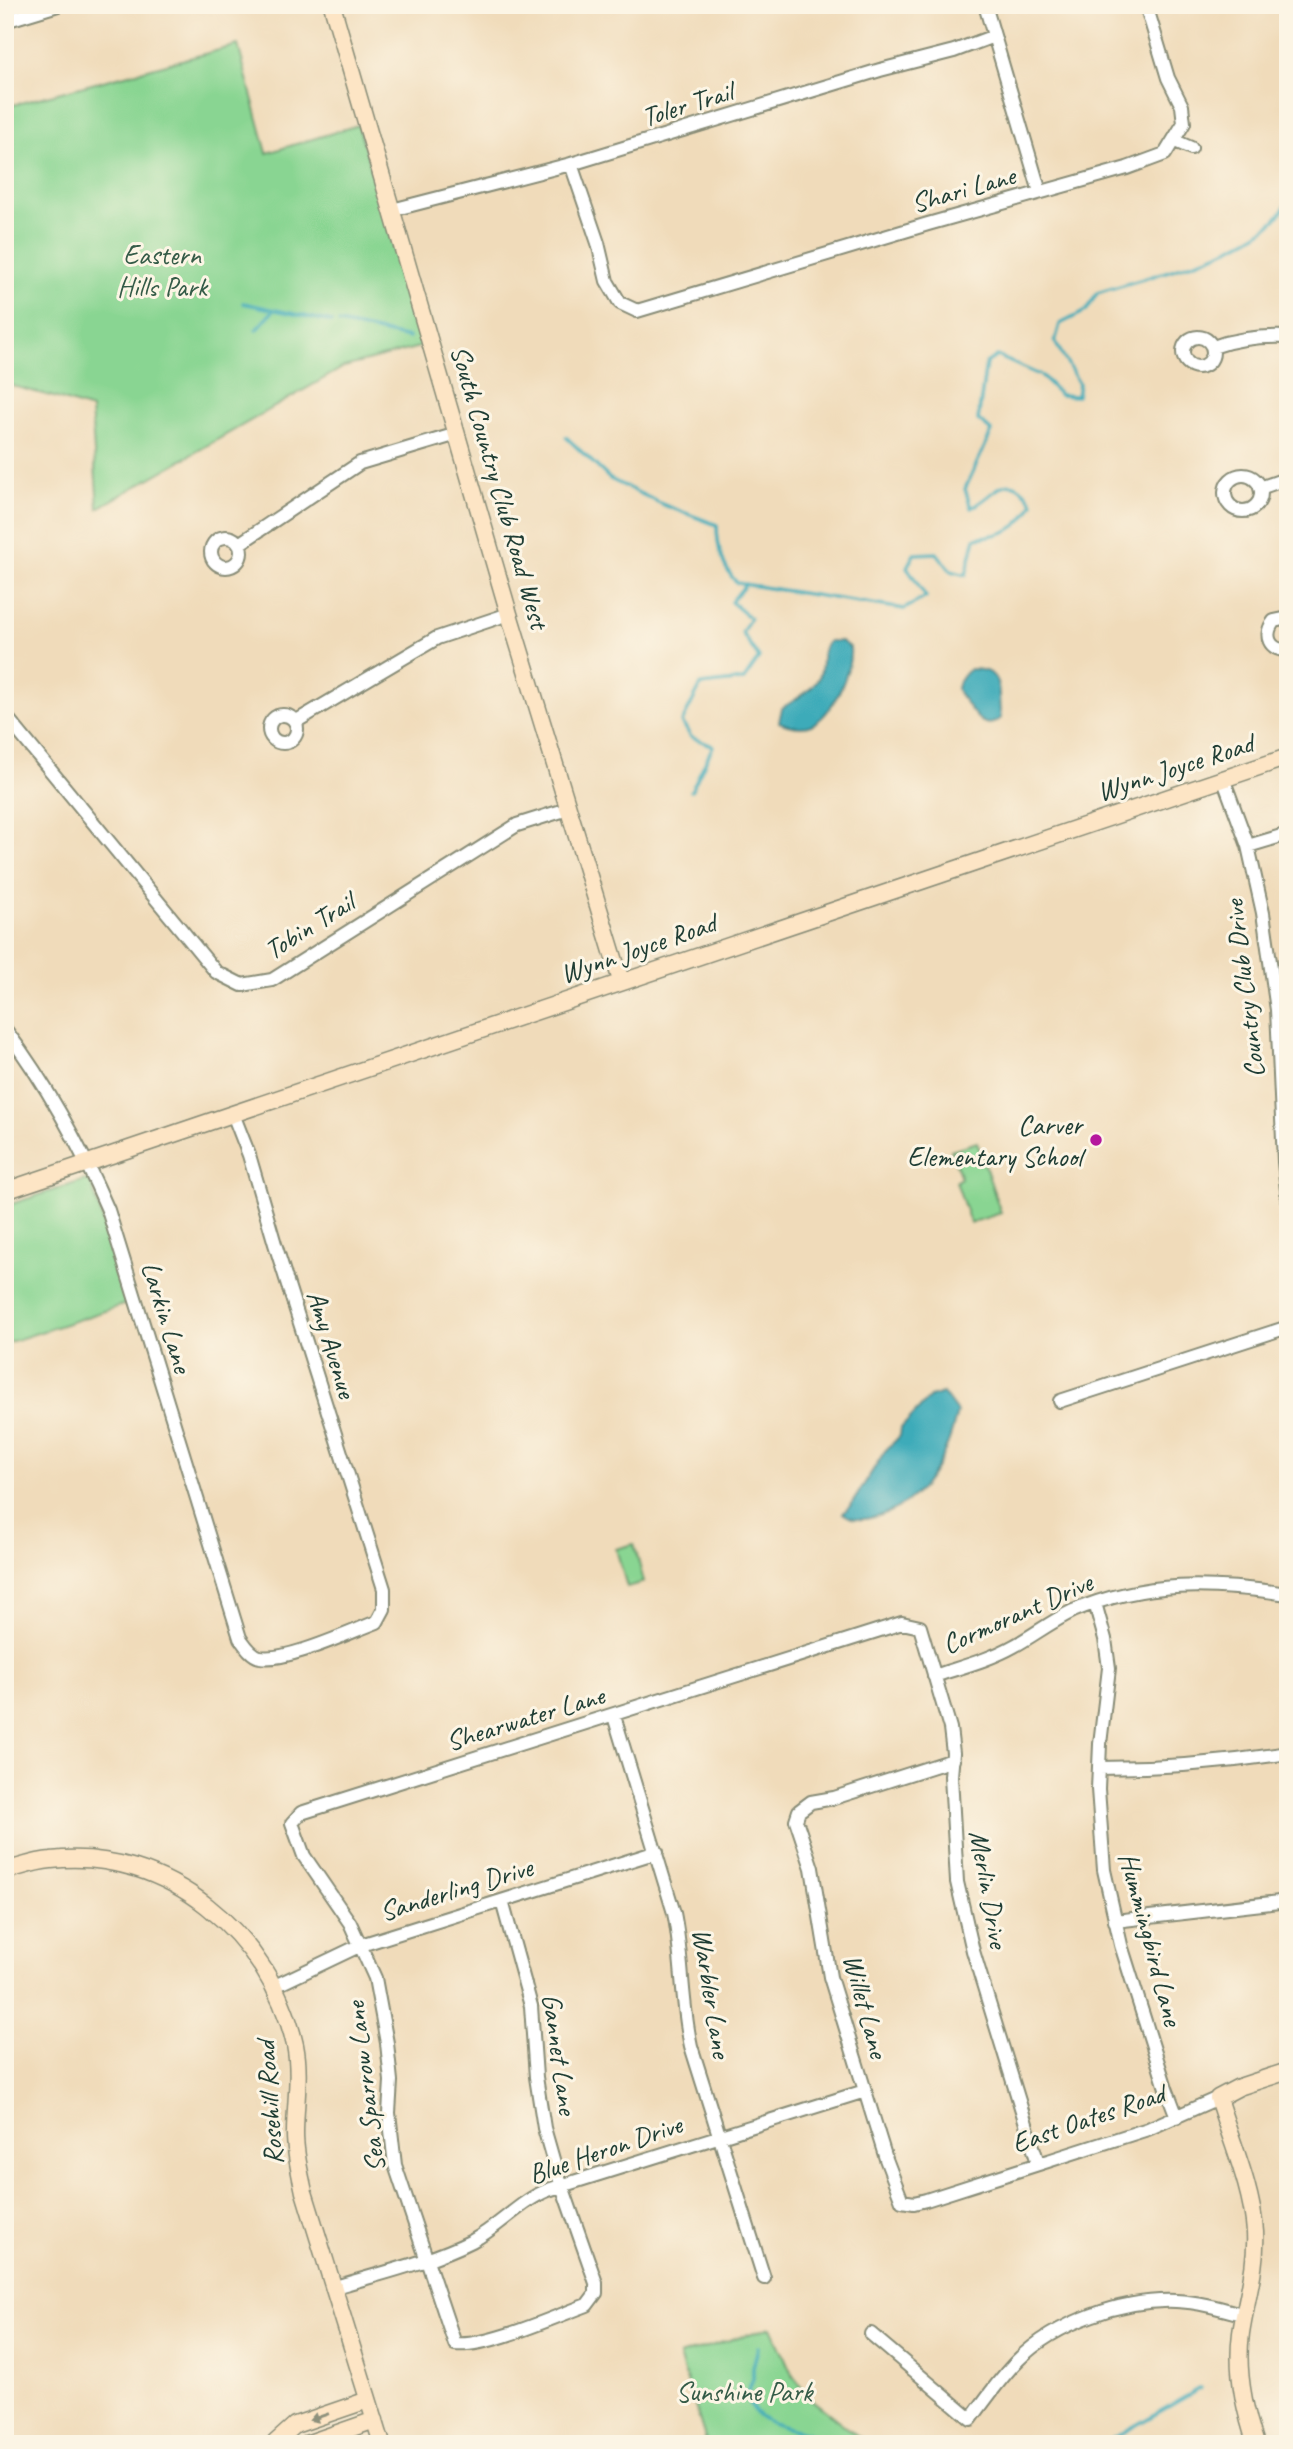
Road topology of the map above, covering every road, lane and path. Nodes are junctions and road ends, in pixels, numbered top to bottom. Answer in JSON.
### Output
{"nodes":[{"id":1,"x":58,"y":5,"type":"edge"},
{"id":2,"x":332,"y":5,"type":"edge"},
{"id":3,"x":985,"y":5,"type":"edge"},
{"id":4,"x":1146,"y":5,"type":"edge"},
{"id":5,"x":5,"y":21,"type":"edge"},
{"id":6,"x":994,"y":36,"type":"junction"},
{"id":7,"x":1175,"y":141,"type":"junction"},
{"id":8,"x":1191,"y":148,"type":"dead end"},
{"id":9,"x":572,"y":164,"type":"junction"},
{"id":10,"x":1040,"y":192,"type":"junction"},
{"id":11,"x":392,"y":210,"type":"junction"},
{"id":12,"x":1288,"y":337,"type":"edge"},
{"id":13,"x":1213,"y":347,"type":"dead end"},
{"id":14,"x":457,"y":434,"type":"junction"},
{"id":15,"x":1288,"y":478,"type":"edge"},
{"id":16,"x":1260,"y":488,"type":"dead end"},
{"id":17,"x":239,"y":544,"type":"dead end"},
{"id":18,"x":509,"y":614,"type":"junction"},
{"id":19,"x":1288,"y":618,"type":"edge"},
{"id":20,"x":1288,"y":650,"type":"edge"},
{"id":21,"x":5,"y":715,"type":"edge"},
{"id":22,"x":295,"y":722,"type":"dead end"},
{"id":23,"x":1288,"y":757,"type":"edge"},
{"id":24,"x":1223,"y":778,"type":"junction"},
{"id":25,"x":568,"y":809,"type":"junction"},
{"id":26,"x":1288,"y":834,"type":"edge"},
{"id":27,"x":1248,"y":846,"type":"junction"},
{"id":28,"x":621,"y":982,"type":"junction"},
{"id":29,"x":1282,"y":1009,"type":"edge"},
{"id":30,"x":5,"y":1029,"type":"edge"},
{"id":31,"x":233,"y":1114,"type":"junction"},
{"id":32,"x":1286,"y":1161,"type":"edge"},
{"id":33,"x":88,"y":1164,"type":"junction"},
{"id":34,"x":5,"y":1191,"type":"edge"},
{"id":35,"x":1288,"y":1200,"type":"edge"},
{"id":36,"x":1288,"y":1327,"type":"edge"},
{"id":37,"x":1060,"y":1401,"type":"dead end"},
{"id":38,"x":1288,"y":1594,"type":"edge"},
{"id":39,"x":1095,"y":1603,"type":"junction"},
{"id":40,"x":911,"y":1625,"type":"joint"},
{"id":41,"x":240,"y":1638,"type":"joint"},
{"id":42,"x":934,"y":1676,"type":"junction"},
{"id":43,"x":614,"y":1716,"type":"junction"},
{"id":44,"x":1288,"y":1753,"type":"edge"},
{"id":45,"x":953,"y":1760,"type":"junction"},
{"id":46,"x":1099,"y":1768,"type":"junction"},
{"id":47,"x":657,"y":1852,"type":"junction"},
{"id":48,"x":5,"y":1871,"type":"edge"},
{"id":49,"x":502,"y":1901,"type":"junction"},
{"id":50,"x":1288,"y":1901,"type":"edge"},
{"id":51,"x":1115,"y":1921,"type":"junction"},
{"id":52,"x":361,"y":1945,"type":"junction"},
{"id":53,"x":275,"y":1986,"type":"junction"},
{"id":54,"x":1288,"y":2070,"type":"edge"},
{"id":55,"x":865,"y":2091,"type":"junction"},
{"id":56,"x":1217,"y":2098,"type":"junction"},
{"id":57,"x":1177,"y":2117,"type":"junction"},
{"id":58,"x":721,"y":2138,"type":"junction"},
{"id":59,"x":1038,"y":2163,"type":"junction"},
{"id":60,"x":562,"y":2186,"type":"junction"},
{"id":61,"x":902,"y":2201,"type":"joint"},
{"id":62,"x":427,"y":2259,"type":"junction"},
{"id":63,"x":764,"y":2278,"type":"dead end"},
{"id":64,"x":332,"y":2288,"type":"junction"},
{"id":65,"x":1245,"y":2315,"type":"junction"},
{"id":66,"x":871,"y":2334,"type":"dead end"},
{"id":67,"x":455,"y":2344,"type":"joint"},
{"id":68,"x":368,"y":2400,"type":"junction"},
{"id":69,"x":375,"y":2420,"type":"junction"},
{"id":70,"x":274,"y":2443,"type":"edge"},
{"id":71,"x":295,"y":2444,"type":"edge"},
{"id":72,"x":306,"y":2444,"type":"edge"},
{"id":73,"x":382,"y":2444,"type":"edge"},
{"id":74,"x":1256,"y":2444,"type":"edge"}],
"edges":[{"from":1,"to":5,"type":"street"},
{"from":2,"to":11,"type":"street","name":"South Country Club Road West"},
{"from":3,"to":6,"type":"street"},
{"from":4,"to":7,"type":"street"},
{"from":6,"to":9,"type":"street","name":"Toler Trail"},
{"from":6,"to":10,"type":"street"},
{"from":7,"to":8,"type":"street"},
{"from":7,"to":10,"type":"street","name":"Shari Lane"},
{"from":9,"to":10,"type":"street","name":"Shari Lane"},
{"from":9,"to":11,"type":"street","name":"Toler Trail"},
{"from":11,"to":14,"type":"street","name":"South Country Club Road West"},
{"from":12,"to":13,"type":"street"},
{"from":14,"to":17,"type":"street"},
{"from":14,"to":18,"type":"street","name":"South Country Club Road West"},
{"from":15,"to":16,"type":"street"},
{"from":18,"to":22,"type":"street"},
{"from":18,"to":25,"type":"street","name":"South Country Club Road West"},
{"from":19,"to":20,"type":"street"},
{"from":21,"to":25,"type":"street","name":"Tobin Trail"},
{"from":23,"to":24,"type":"street","name":"Wynn Joyce Road"},
{"from":24,"to":27,"type":"street","name":"Country Club Drive"},
{"from":24,"to":28,"type":"street","name":"Wynn Joyce Road"},
{"from":25,"to":28,"type":"street","name":"South Country Club Road West"},
{"from":26,"to":27,"type":"street"},
{"from":27,"to":29,"type":"street","name":"Country Club Drive"},
{"from":28,"to":31,"type":"street","name":"Wynn Joyce Road"},
{"from":29,"to":32,"type":"street","name":"Country Club Drive"},
{"from":30,"to":33,"type":"street","name":"Larkin Lane"},
{"from":31,"to":33,"type":"street","name":"Wynn Joyce Road"},
{"from":31,"to":41,"type":"street","name":"Amy Avenue"},
{"from":32,"to":35,"type":"street","name":"Country Club Drive"},
{"from":33,"to":34,"type":"street","name":"Wynn Joyce Road"},
{"from":33,"to":41,"type":"street","name":"Larkin Lane"},
{"from":36,"to":37,"type":"street"},
{"from":38,"to":39,"type":"street","name":"Cormorant Drive"},
{"from":39,"to":42,"type":"street","name":"Cormorant Drive"},
{"from":39,"to":46,"type":"street","name":"Hummingbird Lane"},
{"from":40,"to":42,"type":"street","name":"Merlin Drive"},
{"from":40,"to":43,"type":"street","name":"Shearwater Lane"},
{"from":42,"to":45,"type":"street","name":"Merlin Drive"},
{"from":43,"to":47,"type":"street","name":"Warbler Lane"},
{"from":43,"to":52,"type":"street","name":"Shearwater Lane"},
{"from":44,"to":46,"type":"street"},
{"from":45,"to":55,"type":"street","name":"Willet Lane"},
{"from":45,"to":59,"type":"street","name":"Merlin Drive"},
{"from":46,"to":51,"type":"street","name":"Hummingbird Lane"},
{"from":47,"to":49,"type":"street","name":"Sanderling Drive"},
{"from":47,"to":58,"type":"street","name":"Warbler Lane"},
{"from":48,"to":53,"type":"street","name":"Rosehill Road"},
{"from":49,"to":52,"type":"street","name":"Sanderling Drive"},
{"from":49,"to":60,"type":"street","name":"Gannet Lane"},
{"from":50,"to":51,"type":"street"},
{"from":51,"to":57,"type":"street","name":"Hummingbird Lane"},
{"from":52,"to":53,"type":"street","name":"Sanderling Drive"},
{"from":52,"to":62,"type":"street","name":"Sea Sparrow Lane"},
{"from":53,"to":64,"type":"street","name":"Rosehill Road"},
{"from":54,"to":56,"type":"street","name":"East Oates Road"},
{"from":55,"to":58,"type":"street","name":"Blue Heron Drive"},
{"from":55,"to":61,"type":"street","name":"Willet Lane"},
{"from":56,"to":57,"type":"street","name":"East Oates Road"},
{"from":56,"to":65,"type":"street"},
{"from":57,"to":59,"type":"street","name":"East Oates Road"},
{"from":58,"to":60,"type":"street","name":"Blue Heron Drive"},
{"from":58,"to":63,"type":"street","name":"Warbler Lane"},
{"from":59,"to":61,"type":"street","name":"East Oates Road"},
{"from":60,"to":62,"type":"street","name":"Blue Heron Drive"},
{"from":60,"to":67,"type":"street","name":"Gannet Lane"},
{"from":62,"to":64,"type":"street","name":"Blue Heron Drive"},
{"from":62,"to":67,"type":"street","name":"Sea Sparrow Lane"},
{"from":64,"to":68,"type":"street","name":"Rosehill Road"},
{"from":65,"to":66,"type":"street"},
{"from":65,"to":74,"type":"street"},
{"from":68,"to":69,"type":"street","name":"Rosehill Road"},
{"from":68,"to":70,"type":"street","one_way":true},
{"from":69,"to":72,"type":"street"},
{"from":69,"to":73,"type":"street","name":"Rosehill Road"},
{"from":70,"to":71,"type":"street"}]}
